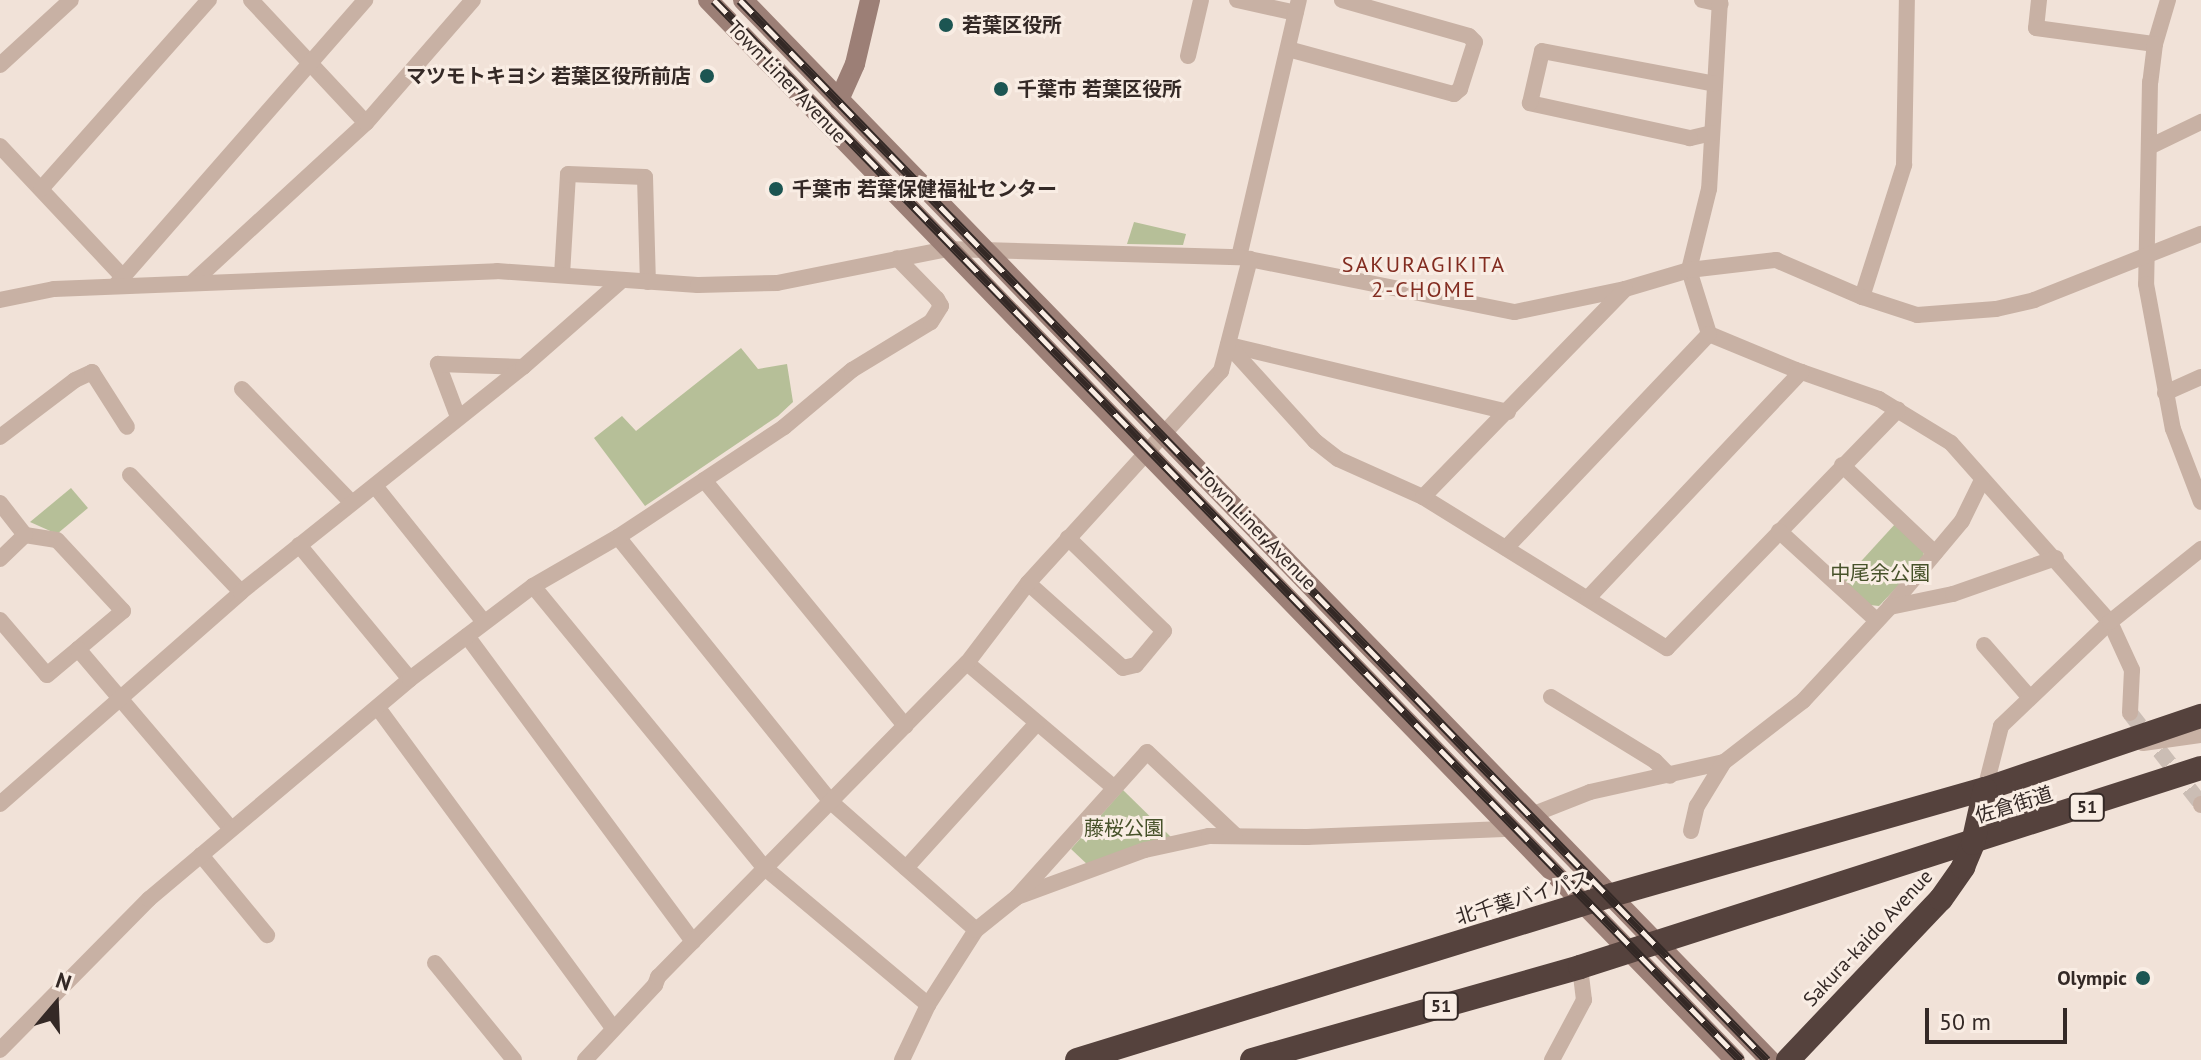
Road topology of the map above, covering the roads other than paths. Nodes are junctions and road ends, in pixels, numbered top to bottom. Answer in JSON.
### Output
{"nodes":[{"id":1,"x":71,"y":0,"type":"edge"},
{"id":2,"x":209,"y":0,"type":"edge"},
{"id":3,"x":251,"y":0,"type":"edge"},
{"id":4,"x":365,"y":0,"type":"edge"},
{"id":5,"x":473,"y":0,"type":"edge"},
{"id":6,"x":708,"y":0,"type":"edge"},
{"id":7,"x":743,"y":0,"type":"edge"},
{"id":8,"x":870,"y":0,"type":"edge"},
{"id":9,"x":1201,"y":0,"type":"edge"},
{"id":10,"x":1237,"y":0,"type":"edge"},
{"id":11,"x":1342,"y":0,"type":"edge"},
{"id":12,"x":1702,"y":0,"type":"edge"},
{"id":13,"x":1907,"y":0,"type":"edge"},
{"id":14,"x":2039,"y":0,"type":"edge"},
{"id":15,"x":2168,"y":0,"type":"edge"},
{"id":16,"x":1721,"y":2,"type":"edge"},
{"id":17,"x":1298,"y":7,"type":"edge"},
{"id":18,"x":2155,"y":44,"type":"junction"},
{"id":19,"x":1288,"y":49,"type":"junction"},
{"id":20,"x":1188,"y":56,"type":"dead end"},
{"id":21,"x":310,"y":64,"type":"junction"},
{"id":22,"x":0,"y":65,"type":"edge"},
{"id":23,"x":1715,"y":84,"type":"junction"},
{"id":24,"x":839,"y":100,"type":"junction"},
{"id":25,"x":2201,"y":122,"type":"edge"},
{"id":26,"x":366,"y":123,"type":"junction"},
{"id":27,"x":1712,"y":133,"type":"junction"},
{"id":28,"x":0,"y":146,"type":"edge"},
{"id":29,"x":2149,"y":147,"type":"junction"},
{"id":30,"x":41,"y":189,"type":"junction"},
{"id":31,"x":2201,"y":234,"type":"edge"},
{"id":32,"x":947,"y":249,"type":"junction"},
{"id":33,"x":986,"y":250,"type":"junction"},
{"id":34,"x":2145,"y":255,"type":"junction"},
{"id":35,"x":897,"y":258,"type":"junction"},
{"id":36,"x":1245,"y":258,"type":"junction"},
{"id":37,"x":1689,"y":270,"type":"junction"},
{"id":38,"x":562,"y":275,"type":"junction"},
{"id":39,"x":622,"y":280,"type":"junction"},
{"id":40,"x":119,"y":281,"type":"junction"},
{"id":41,"x":194,"y":281,"type":"junction"},
{"id":42,"x":648,"y":282,"type":"junction"},
{"id":43,"x":1625,"y":289,"type":"junction"},
{"id":44,"x":1862,"y":297,"type":"junction"},
{"id":45,"x":0,"y":300,"type":"edge"},
{"id":46,"x":1709,"y":334,"type":"junction"},
{"id":47,"x":1228,"y":345,"type":"junction"},
{"id":48,"x":523,"y":367,"type":"junction"},
{"id":49,"x":1801,"y":372,"type":"junction"},
{"id":50,"x":2201,"y":377,"type":"edge"},
{"id":51,"x":242,"y":389,"type":"dead end"},
{"id":52,"x":2165,"y":393,"type":"junction"},
{"id":53,"x":1898,"y":410,"type":"junction"},
{"id":54,"x":1508,"y":412,"type":"junction"},
{"id":55,"x":458,"y":417,"type":"junction"},
{"id":56,"x":127,"y":427,"type":"dead end"},
{"id":57,"x":1162,"y":432,"type":"junction"},
{"id":58,"x":0,"y":437,"type":"edge"},
{"id":59,"x":1144,"y":451,"type":"junction"},
{"id":60,"x":1842,"y":465,"type":"junction"},
{"id":61,"x":130,"y":475,"type":"dead end"},
{"id":62,"x":704,"y":480,"type":"junction"},
{"id":63,"x":1982,"y":480,"type":"junction"},
{"id":64,"x":375,"y":486,"type":"junction"},
{"id":65,"x":1423,"y":497,"type":"junction"},
{"id":66,"x":351,"y":502,"type":"junction"},
{"id":67,"x":2201,"y":502,"type":"edge"},
{"id":68,"x":0,"y":503,"type":"edge"},
{"id":69,"x":1779,"y":531,"type":"junction"},
{"id":70,"x":25,"y":535,"type":"junction"},
{"id":71,"x":618,"y":537,"type":"junction"},
{"id":72,"x":1068,"y":538,"type":"junction"},
{"id":73,"x":299,"y":545,"type":"junction"},
{"id":74,"x":1506,"y":548,"type":"junction"},
{"id":75,"x":2201,"y":549,"type":"edge"},
{"id":76,"x":1935,"y":553,"type":"junction"},
{"id":77,"x":2056,"y":558,"type":"junction"},
{"id":78,"x":0,"y":559,"type":"edge"},
{"id":79,"x":1028,"y":583,"type":"junction"},
{"id":80,"x":533,"y":586,"type":"junction"},
{"id":81,"x":241,"y":592,"type":"junction"},
{"id":82,"x":1588,"y":598,"type":"junction"},
{"id":83,"x":1890,"y":607,"type":"junction"},
{"id":84,"x":0,"y":620,"type":"edge"},
{"id":85,"x":1876,"y":620,"type":"junction"},
{"id":86,"x":484,"y":622,"type":"junction"},
{"id":87,"x":2110,"y":622,"type":"junction"},
{"id":88,"x":467,"y":636,"type":"junction"},
{"id":89,"x":1984,"y":645,"type":"dead end"},
{"id":90,"x":78,"y":649,"type":"junction"},
{"id":91,"x":967,"y":663,"type":"junction"},
{"id":92,"x":410,"y":679,"type":"junction"},
{"id":93,"x":121,"y":696,"type":"junction"},
{"id":94,"x":1551,"y":697,"type":"dead end"},
{"id":95,"x":2030,"y":698,"type":"junction"},
{"id":96,"x":378,"y":708,"type":"junction"},
{"id":97,"x":2130,"y":713,"type":"tunnel mouth"},
{"id":98,"x":2201,"y":716,"type":"edge"},
{"id":99,"x":1037,"y":723,"type":"junction"},
{"id":100,"x":905,"y":726,"type":"junction"},
{"id":101,"x":2201,"y":735,"type":"edge"},
{"id":102,"x":2113,"y":745,"type":"junction"},
{"id":103,"x":1724,"y":762,"type":"junction"},
{"id":104,"x":2201,"y":768,"type":"edge"},
{"id":105,"x":1670,"y":776,"type":"junction"},
{"id":106,"x":1113,"y":787,"type":"junction"},
{"id":107,"x":1985,"y":789,"type":"junction"},
{"id":108,"x":831,"y":802,"type":"junction"},
{"id":109,"x":0,"y":804,"type":"edge"},
{"id":110,"x":1534,"y":814,"type":"junction"},
{"id":111,"x":231,"y":829,"type":"junction"},
{"id":112,"x":1510,"y":829,"type":"junction"},
{"id":113,"x":1691,"y":831,"type":"dead end"},
{"id":114,"x":1234,"y":834,"type":"junction"},
{"id":115,"x":1973,"y":843,"type":"junction"},
{"id":116,"x":201,"y":855,"type":"junction"},
{"id":117,"x":765,"y":868,"type":"junction"},
{"id":118,"x":906,"y":868,"type":"junction"},
{"id":119,"x":1612,"y":895,"type":"junction"},
{"id":120,"x":1016,"y":898,"type":"junction"},
{"id":121,"x":1583,"y":904,"type":"junction"},
{"id":122,"x":976,"y":930,"type":"junction"},
{"id":123,"x":267,"y":935,"type":"dead end"},
{"id":124,"x":693,"y":941,"type":"junction"},
{"id":125,"x":1657,"y":942,"type":"junction"},
{"id":126,"x":1629,"y":951,"type":"junction"},
{"id":127,"x":435,"y":963,"type":"dead end"},
{"id":128,"x":1580,"y":967,"type":"junction"},
{"id":129,"x":928,"y":1005,"type":"junction"},
{"id":130,"x":613,"y":1028,"type":"junction"},
{"id":131,"x":0,"y":1050,"type":"edge"},
{"id":132,"x":1306,"y":1053,"type":"edge"},
{"id":133,"x":514,"y":1060,"type":"edge"},
{"id":134,"x":585,"y":1060,"type":"edge"},
{"id":135,"x":902,"y":1060,"type":"edge"},
{"id":136,"x":1077,"y":1060,"type":"edge"},
{"id":137,"x":1252,"y":1060,"type":"edge"},
{"id":138,"x":1552,"y":1060,"type":"edge"},
{"id":139,"x":1735,"y":1060,"type":"edge"},
{"id":140,"x":1770,"y":1060,"type":"edge"},
{"id":141,"x":1788,"y":1060,"type":"edge"}],
"edges":[{"from":1,"to":22,"type":"street"},
{"from":2,"to":30,"type":"street"},
{"from":3,"to":21,"type":"street"},
{"from":4,"to":21,"type":"street"},
{"from":5,"to":26,"type":"street"},
{"from":6,"to":32,"type":"street","name":"Town Liner Avenue"},
{"from":7,"to":24,"type":"street","name":"Town Liner Avenue"},
{"from":8,"to":24,"type":"street"},
{"from":9,"to":20,"type":"street"},
{"from":10,"to":17,"type":"street"},
{"from":11,"to":19,"type":"street"},
{"from":12,"to":16,"type":"street"},
{"from":13,"to":44,"type":"street"},
{"from":14,"to":18,"type":"street"},
{"from":15,"to":18,"type":"street"},
{"from":16,"to":23,"type":"street"},
{"from":17,"to":19,"type":"street"},
{"from":18,"to":29,"type":"street"},
{"from":19,"to":36,"type":"street"},
{"from":21,"to":26,"type":"street"},
{"from":21,"to":40,"type":"street"},
{"from":23,"to":27,"type":"street"},
{"from":23,"to":27,"type":"street"},
{"from":24,"to":33,"type":"street","name":"Town Liner Avenue"},
{"from":25,"to":29,"type":"street"},
{"from":26,"to":41,"type":"street"},
{"from":27,"to":37,"type":"street"},
{"from":28,"to":30,"type":"street"},
{"from":29,"to":34,"type":"street"},
{"from":30,"to":40,"type":"street"},
{"from":31,"to":34,"type":"street"},
{"from":32,"to":33,"type":"street"},
{"from":32,"to":35,"type":"street"},
{"from":32,"to":59,"type":"street","name":"Town Liner Avenue"},
{"from":33,"to":36,"type":"street"},
{"from":33,"to":57,"type":"street","name":"Town Liner Avenue"},
{"from":34,"to":44,"type":"street"},
{"from":34,"to":52,"type":"street"},
{"from":35,"to":42,"type":"street"},
{"from":35,"to":62,"type":"street"},
{"from":36,"to":43,"type":"street"},
{"from":36,"to":47,"type":"street"},
{"from":37,"to":43,"type":"street"},
{"from":37,"to":44,"type":"street"},
{"from":37,"to":46,"type":"street"},
{"from":38,"to":39,"type":"street"},
{"from":38,"to":41,"type":"street"},
{"from":38,"to":42,"type":"street"},
{"from":39,"to":42,"type":"street"},
{"from":39,"to":48,"type":"street"},
{"from":40,"to":41,"type":"street"},
{"from":40,"to":45,"type":"street"},
{"from":43,"to":54,"type":"street"},
{"from":46,"to":49,"type":"street"},
{"from":46,"to":74,"type":"street"},
{"from":47,"to":54,"type":"street"},
{"from":47,"to":57,"type":"street"},
{"from":47,"to":65,"type":"street"},
{"from":48,"to":55,"type":"street"},
{"from":48,"to":55,"type":"street"},
{"from":49,"to":53,"type":"street"},
{"from":49,"to":82,"type":"street"},
{"from":50,"to":52,"type":"street"},
{"from":51,"to":66,"type":"street"},
{"from":52,"to":67,"type":"street"},
{"from":53,"to":60,"type":"street"},
{"from":53,"to":63,"type":"street"},
{"from":54,"to":65,"type":"street"},
{"from":55,"to":64,"type":"street"},
{"from":56,"to":58,"type":"street"},
{"from":57,"to":59,"type":"street"},
{"from":57,"to":110,"type":"street","name":"Town Liner Avenue"},
{"from":59,"to":72,"type":"street"},
{"from":59,"to":112,"type":"street","name":"Town Liner Avenue"},
{"from":60,"to":69,"type":"street"},
{"from":60,"to":76,"type":"street"},
{"from":61,"to":81,"type":"street"},
{"from":62,"to":71,"type":"street"},
{"from":62,"to":100,"type":"street"},
{"from":63,"to":76,"type":"street"},
{"from":63,"to":77,"type":"street"},
{"from":64,"to":66,"type":"street"},
{"from":64,"to":86,"type":"street"},
{"from":65,"to":74,"type":"street"},
{"from":66,"to":73,"type":"street"},
{"from":68,"to":70,"type":"street"},
{"from":69,"to":82,"type":"street"},
{"from":69,"to":85,"type":"street"},
{"from":70,"to":78,"type":"street"},
{"from":70,"to":90,"type":"street"},
{"from":71,"to":80,"type":"street"},
{"from":71,"to":108,"type":"street"},
{"from":72,"to":79,"type":"street"},
{"from":72,"to":79,"type":"street"},
{"from":73,"to":81,"type":"street"},
{"from":73,"to":92,"type":"street"},
{"from":74,"to":82,"type":"street"},
{"from":75,"to":87,"type":"street"},
{"from":76,"to":83,"type":"street"},
{"from":77,"to":83,"type":"street"},
{"from":77,"to":87,"type":"street"},
{"from":79,"to":91,"type":"street"},
{"from":80,"to":86,"type":"street"},
{"from":80,"to":117,"type":"street"},
{"from":81,"to":93,"type":"street"},
{"from":83,"to":85,"type":"street"},
{"from":84,"to":90,"type":"street"},
{"from":85,"to":103,"type":"street"},
{"from":86,"to":88,"type":"street"},
{"from":87,"to":95,"type":"street"},
{"from":87,"to":97,"type":"street"},
{"from":88,"to":92,"type":"street"},
{"from":88,"to":124,"type":"street"},
{"from":89,"to":95,"type":"street"},
{"from":90,"to":93,"type":"street"},
{"from":91,"to":99,"type":"street"},
{"from":91,"to":100,"type":"street"},
{"from":92,"to":96,"type":"street"},
{"from":93,"to":109,"type":"street"},
{"from":93,"to":111,"type":"street"},
{"from":94,"to":105,"type":"street"},
{"from":95,"to":107,"type":"street"},
{"from":96,"to":111,"type":"street"},
{"from":96,"to":130,"type":"street"},
{"from":98,"to":102,"type":"highway","name":"佐倉街道"},
{"from":99,"to":106,"type":"street"},
{"from":99,"to":118,"type":"street"},
{"from":100,"to":108,"type":"street"},
{"from":101,"to":102,"type":"street"},
{"from":102,"to":107,"type":"highway","name":"佐倉街道"},
{"from":103,"to":105,"type":"street"},
{"from":103,"to":113,"type":"street"},
{"from":104,"to":115,"type":"highway","name":"佐倉街道","number":"51"},
{"from":105,"to":110,"type":"street"},
{"from":106,"to":114,"type":"street"},
{"from":106,"to":120,"type":"street"},
{"from":107,"to":115,"type":"highway","name":"佐倉街道"},
{"from":107,"to":119,"type":"highway","name":"北千葉バイパス"},
{"from":108,"to":117,"type":"street"},
{"from":108,"to":118,"type":"street"},
{"from":110,"to":119,"type":"street","name":"Town Liner Avenue"},
{"from":111,"to":116,"type":"street"},
{"from":112,"to":114,"type":"street"},
{"from":112,"to":121,"type":"street","name":"Town Liner Avenue"},
{"from":114,"to":120,"type":"street"},
{"from":115,"to":125,"type":"highway","number":"51"},
{"from":115,"to":141,"type":"highway","name":"Sakura-kaido Avenue"},
{"from":116,"to":123,"type":"street"},
{"from":116,"to":131,"type":"street"},
{"from":117,"to":124,"type":"street"},
{"from":117,"to":129,"type":"street"},
{"from":118,"to":122,"type":"street"},
{"from":119,"to":121,"type":"highway","name":"北千葉バイパス"},
{"from":119,"to":125,"type":"street","name":"Town Liner Avenue"},
{"from":120,"to":122,"type":"street"},
{"from":121,"to":126,"type":"street","name":"Town Liner Avenue"},
{"from":121,"to":136,"type":"highway","name":"北千葉バイパス"},
{"from":122,"to":129,"type":"street"},
{"from":124,"to":130,"type":"street"},
{"from":125,"to":126,"type":"highway","number":"51"},
{"from":125,"to":140,"type":"street","name":"Town Liner Avenue"},
{"from":126,"to":128,"type":"highway","number":"51"},
{"from":126,"to":139,"type":"street","name":"Town Liner Avenue"},
{"from":127,"to":133,"type":"street"},
{"from":128,"to":132,"type":"highway","number":"51"},
{"from":128,"to":138,"type":"street"},
{"from":129,"to":135,"type":"street"},
{"from":130,"to":134,"type":"street"},
{"from":132,"to":137,"type":"highway","number":"51"}]}
